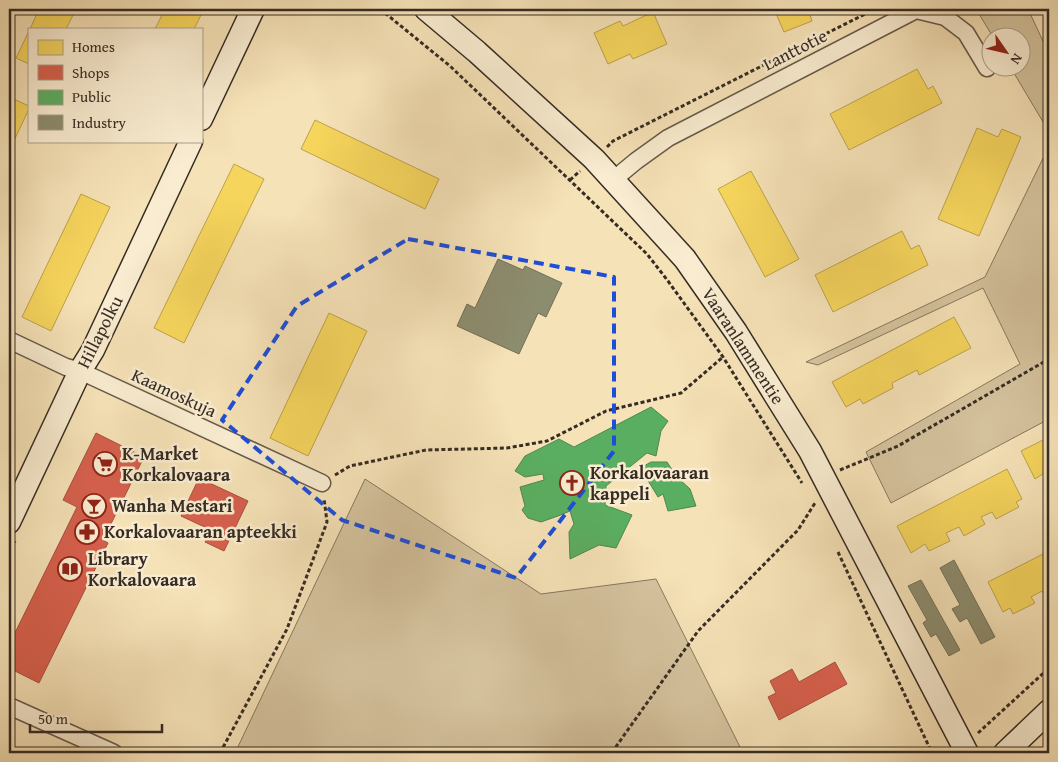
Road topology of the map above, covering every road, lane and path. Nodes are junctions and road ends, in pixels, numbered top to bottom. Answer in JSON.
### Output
{"nodes":[{"id":1,"x":253,"y":9,"type":"edge"},
{"id":2,"x":380,"y":9,"type":"edge"},
{"id":3,"x":426,"y":9,"type":"edge"},
{"id":4,"x":875,"y":9,"type":"edge"},
{"id":5,"x":980,"y":56,"type":"edge"},
{"id":6,"x":202,"y":117,"type":"edge"},
{"id":7,"x":191,"y":142,"type":"edge"},
{"id":8,"x":594,"y":159,"type":"junction"},
{"id":9,"x":570,"y":180,"type":"junction"},
{"id":10,"x":614,"y":180,"type":"junction"},
{"id":11,"x":9,"y":340,"type":"edge"},
{"id":12,"x":723,"y":357,"type":"junction"},
{"id":13,"x":1049,"y":359,"type":"edge"},
{"id":14,"x":80,"y":371,"type":"junction"},
{"id":15,"x":814,"y":482,"type":"junction"},
{"id":16,"x":322,"y":483,"type":"junction"},
{"id":17,"x":815,"y":503,"type":"junction"},
{"id":18,"x":819,"y":512,"type":"dead end"},
{"id":19,"x":9,"y":522,"type":"edge"},
{"id":20,"x":836,"y":548,"type":"dead end"},
{"id":21,"x":1049,"y":668,"type":"edge"},
{"id":22,"x":9,"y":706,"type":"edge"},
{"id":23,"x":1049,"y":711,"type":"edge"},
{"id":24,"x":965,"y":750,"type":"edge"},
{"id":25,"x":114,"y":753,"type":"edge"},
{"id":26,"x":220,"y":753,"type":"edge"},
{"id":27,"x":613,"y":753,"type":"edge"},
{"id":28,"x":932,"y":753,"type":"edge"},
{"id":29,"x":1005,"y":753,"type":"edge"}],
"edges":[{"from":1,"to":6,"type":"street"},
{"from":2,"to":9,"type":"path"},
{"from":3,"to":8,"type":"street","name":"Vaaranlammentie"},
{"from":4,"to":8,"type":"path"},
{"from":5,"to":10,"type":"street","name":"Lanttotie"},
{"from":7,"to":14,"type":"street","name":"Hillapolku"},
{"from":8,"to":9,"type":"path"},
{"from":8,"to":10,"type":"street","name":"Vaaranlammentie"},
{"from":9,"to":12,"type":"path"},
{"from":10,"to":15,"type":"street","name":"Vaaranlammentie"},
{"from":11,"to":14,"type":"street","name":"Kaamoskuja"},
{"from":12,"to":15,"type":"path"},
{"from":12,"to":16,"type":"path"},
{"from":13,"to":15,"type":"path"},
{"from":14,"to":16,"type":"street","name":"Kaamoskuja"},
{"from":14,"to":19,"type":"street","name":"Hillapolku"},
{"from":15,"to":17,"type":"path"},
{"from":15,"to":24,"type":"street","name":"Vaaranlammentie"},
{"from":16,"to":26,"type":"path"},
{"from":17,"to":18,"type":"path"},
{"from":17,"to":27,"type":"path"},
{"from":20,"to":28,"type":"path"},
{"from":21,"to":24,"type":"path"},
{"from":22,"to":25,"type":"street"},
{"from":23,"to":29,"type":"street"}]}
